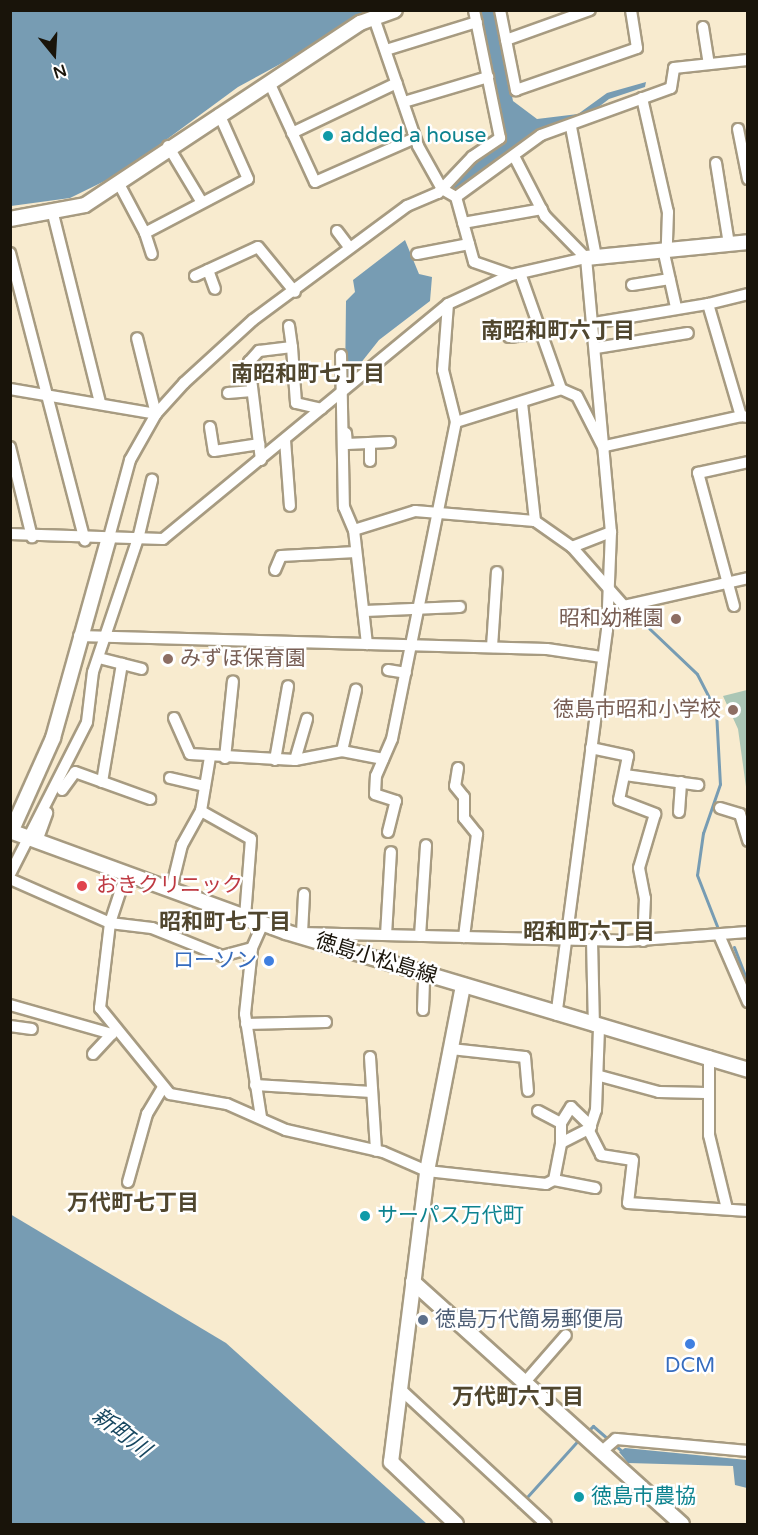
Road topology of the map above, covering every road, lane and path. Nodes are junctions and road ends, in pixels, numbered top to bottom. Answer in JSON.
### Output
{"nodes":[{"id":1,"x":395,"y":10,"type":"edge"},
{"id":2,"x":474,"y":10,"type":"edge"},
{"id":3,"x":500,"y":10,"type":"edge"},
{"id":4,"x":590,"y":10,"type":"edge"},
{"id":5,"x":631,"y":10,"type":"edge"},
{"id":6,"x":374,"y":18,"type":"junction"},
{"id":7,"x":477,"y":22,"type":"junction"},
{"id":8,"x":703,"y":27,"type":"dead end"},
{"id":9,"x":506,"y":40,"type":"junction"},
{"id":10,"x":386,"y":50,"type":"junction"},
{"id":11,"x":747,"y":60,"type":"edge"},
{"id":12,"x":709,"y":64,"type":"junction"},
{"id":13,"x":488,"y":77,"type":"junction"},
{"id":14,"x":268,"y":82,"type":"junction"},
{"id":15,"x":397,"y":83,"type":"junction"},
{"id":16,"x":642,"y":98,"type":"junction"},
{"id":17,"x":404,"y":102,"type":"junction"},
{"id":18,"x":219,"y":114,"type":"junction"},
{"id":19,"x":572,"y":127,"type":"junction"},
{"id":20,"x":738,"y":129,"type":"dead end"},
{"id":21,"x":292,"y":133,"type":"junction"},
{"id":22,"x":415,"y":138,"type":"junction"},
{"id":23,"x":168,"y":147,"type":"junction"},
{"id":24,"x":514,"y":156,"type":"junction"},
{"id":25,"x":716,"y":162,"type":"dead end"},
{"id":26,"x":747,"y":179,"type":"edge"},
{"id":27,"x":118,"y":182,"type":"junction"},
{"id":28,"x":442,"y":189,"type":"junction"},
{"id":29,"x":456,"y":197,"type":"junction"},
{"id":30,"x":201,"y":201,"type":"junction"},
{"id":31,"x":542,"y":209,"type":"junction"},
{"id":32,"x":53,"y":214,"type":"junction"},
{"id":33,"x":10,"y":219,"type":"edge"},
{"id":34,"x":463,"y":223,"type":"junction"},
{"id":35,"x":337,"y":231,"type":"dead end"},
{"id":36,"x":145,"y":232,"type":"junction"},
{"id":37,"x":747,"y":242,"type":"edge"},
{"id":38,"x":469,"y":244,"type":"junction"},
{"id":39,"x":729,"y":244,"type":"junction"},
{"id":40,"x":351,"y":248,"type":"junction"},
{"id":41,"x":665,"y":249,"type":"junction"},
{"id":42,"x":10,"y":253,"type":"edge"},
{"id":43,"x":152,"y":254,"type":"dead end"},
{"id":44,"x":417,"y":254,"type":"dead end"},
{"id":45,"x":591,"y":258,"type":"junction"},
{"id":46,"x":208,"y":270,"type":"junction"},
{"id":47,"x":515,"y":274,"type":"junction"},
{"id":48,"x":195,"y":276,"type":"dead end"},
{"id":49,"x":670,"y":279,"type":"junction"},
{"id":50,"x":632,"y":285,"type":"dead end"},
{"id":51,"x":216,"y":289,"type":"dead end"},
{"id":52,"x":296,"y":292,"type":"junction"},
{"id":53,"x":747,"y":294,"type":"edge"},
{"id":54,"x":448,"y":304,"type":"junction"},
{"id":55,"x":708,"y":304,"type":"junction"},
{"id":56,"x":676,"y":307,"type":"junction"},
{"id":57,"x":594,"y":323,"type":"junction"},
{"id":58,"x":289,"y":326,"type":"dead end"},
{"id":59,"x":544,"y":333,"type":"junction"},
{"id":60,"x":688,"y":333,"type":"dead end"},
{"id":61,"x":509,"y":337,"type":"dead end"},
{"id":62,"x":137,"y":338,"type":"dead end"},
{"id":63,"x":292,"y":347,"type":"junction"},
{"id":64,"x":596,"y":348,"type":"junction"},
{"id":65,"x":341,"y":355,"type":"dead end"},
{"id":66,"x":10,"y":389,"type":"edge"},
{"id":67,"x":561,"y":389,"type":"junction"},
{"id":68,"x":252,"y":391,"type":"junction"},
{"id":69,"x":342,"y":391,"type":"junction"},
{"id":70,"x":228,"y":393,"type":"dead end"},
{"id":71,"x":47,"y":396,"type":"junction"},
{"id":72,"x":100,"y":403,"type":"junction"},
{"id":73,"x":522,"y":403,"type":"junction"},
{"id":74,"x":321,"y":409,"type":"junction"},
{"id":75,"x":156,"y":414,"type":"junction"},
{"id":76,"x":744,"y":416,"type":"edge"},
{"id":77,"x":456,"y":422,"type":"junction"},
{"id":78,"x":210,"y":427,"type":"dead end"},
{"id":79,"x":285,"y":440,"type":"junction"},
{"id":80,"x":390,"y":442,"type":"dead end"},
{"id":81,"x":370,"y":443,"type":"junction"},
{"id":82,"x":259,"y":444,"type":"junction"},
{"id":83,"x":10,"y":447,"type":"edge"},
{"id":84,"x":606,"y":450,"type":"junction"},
{"id":85,"x":261,"y":460,"type":"junction"},
{"id":86,"x":370,"y":461,"type":"dead end"},
{"id":87,"x":747,"y":462,"type":"edge"},
{"id":88,"x":152,"y":480,"type":"dead end"},
{"id":89,"x":290,"y":506,"type":"dead end"},
{"id":90,"x":436,"y":510,"type":"junction"},
{"id":91,"x":535,"y":521,"type":"junction"},
{"id":92,"x":354,"y":530,"type":"junction"},
{"id":93,"x":611,"y":532,"type":"junction"},
{"id":94,"x":10,"y":534,"type":"edge"},
{"id":95,"x":32,"y":537,"type":"junction"},
{"id":96,"x":85,"y":540,"type":"junction"},
{"id":97,"x":108,"y":541,"type":"junction"},
{"id":98,"x":134,"y":542,"type":"junction"},
{"id":99,"x":572,"y":547,"type":"junction"},
{"id":100,"x":356,"y":552,"type":"junction"},
{"id":101,"x":275,"y":570,"type":"dead end"},
{"id":102,"x":497,"y":572,"type":"dead end"},
{"id":103,"x":747,"y":578,"type":"edge"},
{"id":104,"x":727,"y":581,"type":"junction"},
{"id":105,"x":610,"y":590,"type":"junction"},
{"id":106,"x":734,"y":606,"type":"dead end"},
{"id":107,"x":460,"y":608,"type":"dead end"},
{"id":108,"x":416,"y":609,"type":"junction"},
{"id":109,"x":364,"y":611,"type":"junction"},
{"id":110,"x":79,"y":636,"type":"junction"},
{"id":111,"x":104,"y":637,"type":"junction"},
{"id":112,"x":367,"y":644,"type":"junction"},
{"id":113,"x":410,"y":645,"type":"junction"},
{"id":114,"x":492,"y":647,"type":"junction"},
{"id":115,"x":601,"y":657,"type":"junction"},
{"id":116,"x":99,"y":658,"type":"junction"},
{"id":117,"x":122,"y":664,"type":"junction"},
{"id":118,"x":142,"y":669,"type":"dead end"},
{"id":119,"x":388,"y":670,"type":"dead end"},
{"id":120,"x":406,"y":673,"type":"junction"},
{"id":121,"x":233,"y":681,"type":"dead end"},
{"id":122,"x":288,"y":686,"type":"dead end"},
{"id":123,"x":356,"y":690,"type":"dead end"},
{"id":124,"x":174,"y":718,"type":"dead end"},
{"id":125,"x":307,"y":719,"type":"dead end"},
{"id":126,"x":591,"y":748,"type":"junction"},
{"id":127,"x":342,"y":751,"type":"junction"},
{"id":128,"x":210,"y":757,"type":"junction"},
{"id":129,"x":225,"y":758,"type":"junction"},
{"id":130,"x":383,"y":759,"type":"junction"},
{"id":131,"x":275,"y":760,"type":"junction"},
{"id":132,"x":295,"y":760,"type":"junction"},
{"id":133,"x":458,"y":768,"type":"dead end"},
{"id":134,"x":625,"y":775,"type":"junction"},
{"id":135,"x":170,"y":778,"type":"dead end"},
{"id":136,"x":102,"y":782,"type":"junction"},
{"id":137,"x":681,"y":782,"type":"junction"},
{"id":138,"x":698,"y":785,"type":"dead end"},
{"id":139,"x":205,"y":786,"type":"junction"},
{"id":140,"x":150,"y":799,"type":"dead end"},
{"id":141,"x":720,"y":808,"type":"dead end"},
{"id":142,"x":201,"y":811,"type":"junction"},
{"id":143,"x":679,"y":812,"type":"dead end"},
{"id":144,"x":11,"y":832,"type":"edge"},
{"id":145,"x":388,"y":832,"type":"dead end"},
{"id":146,"x":32,"y":839,"type":"junction"},
{"id":147,"x":747,"y":841,"type":"edge"},
{"id":148,"x":426,"y":845,"type":"dead end"},
{"id":149,"x":392,"y":852,"type":"dead end"},
{"id":150,"x":126,"y":874,"type":"junction"},
{"id":151,"x":10,"y":876,"type":"edge"},
{"id":152,"x":171,"y":890,"type":"junction"},
{"id":153,"x":304,"y":894,"type":"dead end"},
{"id":154,"x":245,"y":917,"type":"junction"},
{"id":155,"x":110,"y":923,"type":"junction"},
{"id":156,"x":263,"y":923,"type":"junction"},
{"id":157,"x":286,"y":932,"type":"junction"},
{"id":158,"x":747,"y":932,"type":"edge"},
{"id":159,"x":302,"y":933,"type":"junction"},
{"id":160,"x":386,"y":935,"type":"junction"},
{"id":161,"x":719,"y":935,"type":"junction"},
{"id":162,"x":420,"y":936,"type":"junction"},
{"id":163,"x":464,"y":937,"type":"junction"},
{"id":164,"x":563,"y":939,"type":"junction"},
{"id":165,"x":592,"y":940,"type":"junction"},
{"id":166,"x":643,"y":941,"type":"junction"},
{"id":167,"x":252,"y":948,"type":"junction"},
{"id":168,"x":424,"y":973,"type":"junction"},
{"id":169,"x":463,"y":985,"type":"junction"},
{"id":170,"x":747,"y":1002,"type":"edge"},
{"id":171,"x":10,"y":1005,"type":"edge"},
{"id":172,"x":423,"y":1010,"type":"dead end"},
{"id":173,"x":556,"y":1015,"type":"junction"},
{"id":174,"x":326,"y":1022,"type":"dead end"},
{"id":175,"x":246,"y":1024,"type":"junction"},
{"id":176,"x":10,"y":1026,"type":"edge"},
{"id":177,"x":597,"y":1026,"type":"junction"},
{"id":178,"x":32,"y":1029,"type":"dead end"},
{"id":179,"x":114,"y":1032,"type":"junction"},
{"id":180,"x":451,"y":1048,"type":"junction"},
{"id":181,"x":93,"y":1054,"type":"dead end"},
{"id":182,"x":709,"y":1056,"type":"junction"},
{"id":183,"x":370,"y":1057,"type":"dead end"},
{"id":184,"x":747,"y":1070,"type":"edge"},
{"id":185,"x":600,"y":1076,"type":"junction"},
{"id":186,"x":255,"y":1085,"type":"junction"},
{"id":187,"x":163,"y":1087,"type":"junction"},
{"id":188,"x":372,"y":1092,"type":"junction"},
{"id":189,"x":528,"y":1092,"type":"dead end"},
{"id":190,"x":706,"y":1093,"type":"junction"},
{"id":191,"x":538,"y":1112,"type":"dead end"},
{"id":192,"x":261,"y":1117,"type":"junction"},
{"id":193,"x":561,"y":1123,"type":"junction"},
{"id":194,"x":590,"y":1127,"type":"junction"},
{"id":195,"x":561,"y":1143,"type":"junction"},
{"id":196,"x":376,"y":1151,"type":"junction"},
{"id":197,"x":427,"y":1171,"type":"junction"},
{"id":198,"x":554,"y":1180,"type":"junction"},
{"id":199,"x":128,"y":1182,"type":"dead end"},
{"id":200,"x":596,"y":1188,"type":"dead end"},
{"id":201,"x":727,"y":1209,"type":"junction"},
{"id":202,"x":747,"y":1211,"type":"edge"},
{"id":203,"x":413,"y":1282,"type":"junction"},
{"id":204,"x":566,"y":1335,"type":"dead end"},
{"id":205,"x":525,"y":1382,"type":"junction"},
{"id":206,"x":399,"y":1388,"type":"junction"},
{"id":207,"x":604,"y":1449,"type":"junction"},
{"id":208,"x":747,"y":1451,"type":"edge"},
{"id":209,"x":456,"y":1524,"type":"edge"},
{"id":210,"x":546,"y":1524,"type":"edge"},
{"id":211,"x":682,"y":1524,"type":"edge"}],
"edges":[{"from":1,"to":6,"type":"street"},
{"from":2,"to":7,"type":"street"},
{"from":3,"to":9,"type":"street"},
{"from":4,"to":9,"type":"street"},
{"from":5,"to":9,"type":"street"},
{"from":6,"to":10,"type":"street"},
{"from":6,"to":14,"type":"street"},
{"from":7,"to":10,"type":"street"},
{"from":7,"to":13,"type":"street"},
{"from":8,"to":12,"type":"street"},
{"from":10,"to":15,"type":"street"},
{"from":11,"to":12,"type":"street"},
{"from":12,"to":16,"type":"street"},
{"from":13,"to":17,"type":"street"},
{"from":13,"to":28,"type":"street"},
{"from":14,"to":18,"type":"street"},
{"from":14,"to":21,"type":"street"},
{"from":15,"to":17,"type":"street"},
{"from":15,"to":21,"type":"street"},
{"from":16,"to":19,"type":"street"},
{"from":16,"to":41,"type":"street"},
{"from":17,"to":22,"type":"street"},
{"from":18,"to":23,"type":"street"},
{"from":18,"to":30,"type":"street"},
{"from":19,"to":24,"type":"street"},
{"from":19,"to":45,"type":"street"},
{"from":20,"to":26,"type":"street"},
{"from":21,"to":22,"type":"street"},
{"from":22,"to":28,"type":"street"},
{"from":23,"to":27,"type":"street"},
{"from":23,"to":30,"type":"street"},
{"from":24,"to":29,"type":"street"},
{"from":24,"to":31,"type":"street"},
{"from":25,"to":39,"type":"street"},
{"from":27,"to":32,"type":"street"},
{"from":27,"to":36,"type":"street"},
{"from":28,"to":29,"type":"street"},
{"from":28,"to":40,"type":"street"},
{"from":29,"to":34,"type":"street"},
{"from":30,"to":36,"type":"street"},
{"from":31,"to":34,"type":"street"},
{"from":31,"to":45,"type":"street"},
{"from":32,"to":33,"type":"street"},
{"from":32,"to":72,"type":"street"},
{"from":34,"to":38,"type":"street"},
{"from":35,"to":40,"type":"street"},
{"from":36,"to":43,"type":"street"},
{"from":37,"to":39,"type":"street"},
{"from":38,"to":44,"type":"street"},
{"from":38,"to":47,"type":"street"},
{"from":39,"to":41,"type":"street"},
{"from":40,"to":52,"type":"street"},
{"from":41,"to":45,"type":"street"},
{"from":41,"to":49,"type":"street"},
{"from":42,"to":71,"type":"street"},
{"from":45,"to":47,"type":"street"},
{"from":45,"to":57,"type":"street"},
{"from":46,"to":48,"type":"street"},
{"from":46,"to":51,"type":"street"},
{"from":46,"to":52,"type":"street"},
{"from":47,"to":54,"type":"street"},
{"from":47,"to":59,"type":"street"},
{"from":49,"to":50,"type":"street"},
{"from":49,"to":56,"type":"street"},
{"from":52,"to":75,"type":"street"},
{"from":53,"to":55,"type":"street"},
{"from":54,"to":69,"type":"street"},
{"from":54,"to":77,"type":"street"},
{"from":55,"to":56,"type":"street"},
{"from":55,"to":76,"type":"street"},
{"from":56,"to":57,"type":"street"},
{"from":57,"to":64,"type":"street"},
{"from":58,"to":63,"type":"street"},
{"from":59,"to":61,"type":"street"},
{"from":59,"to":67,"type":"street"},
{"from":60,"to":64,"type":"street"},
{"from":62,"to":75,"type":"street"},
{"from":63,"to":68,"type":"street"},
{"from":63,"to":74,"type":"street"},
{"from":64,"to":84,"type":"street"},
{"from":65,"to":69,"type":"street"},
{"from":66,"to":71,"type":"street"},
{"from":67,"to":73,"type":"street"},
{"from":67,"to":84,"type":"street"},
{"from":68,"to":70,"type":"street"},
{"from":68,"to":82,"type":"street"},
{"from":69,"to":74,"type":"street"},
{"from":69,"to":81,"type":"street"},
{"from":69,"to":92,"type":"street"},
{"from":71,"to":72,"type":"street"},
{"from":71,"to":96,"type":"street"},
{"from":72,"to":75,"type":"street"},
{"from":73,"to":77,"type":"street"},
{"from":73,"to":91,"type":"street"},
{"from":74,"to":79,"type":"street"},
{"from":75,"to":97,"type":"street"},
{"from":76,"to":84,"type":"street"},
{"from":77,"to":90,"type":"street"},
{"from":78,"to":82,"type":"street"},
{"from":79,"to":85,"type":"street"},
{"from":79,"to":89,"type":"street"},
{"from":80,"to":81,"type":"street"},
{"from":81,"to":86,"type":"street"},
{"from":82,"to":85,"type":"street"},
{"from":83,"to":95,"type":"street"},
{"from":84,"to":93,"type":"street"},
{"from":85,"to":98,"type":"street"},
{"from":87,"to":104,"type":"street"},
{"from":88,"to":98,"type":"street"},
{"from":90,"to":91,"type":"street"},
{"from":90,"to":92,"type":"street"},
{"from":90,"to":108,"type":"street"},
{"from":91,"to":99,"type":"street"},
{"from":92,"to":100,"type":"street"},
{"from":93,"to":99,"type":"street"},
{"from":93,"to":105,"type":"street"},
{"from":94,"to":95,"type":"street"},
{"from":95,"to":96,"type":"street"},
{"from":96,"to":97,"type":"street"},
{"from":97,"to":98,"type":"street"},
{"from":97,"to":110,"type":"street"},
{"from":98,"to":111,"type":"street"},
{"from":99,"to":105,"type":"street"},
{"from":100,"to":101,"type":"street"},
{"from":100,"to":109,"type":"street"},
{"from":102,"to":114,"type":"street"},
{"from":103,"to":104,"type":"street"},
{"from":104,"to":105,"type":"street"},
{"from":104,"to":106,"type":"street"},
{"from":105,"to":115,"type":"street"},
{"from":107,"to":108,"type":"street"},
{"from":108,"to":109,"type":"street"},
{"from":108,"to":113,"type":"street"},
{"from":109,"to":112,"type":"street"},
{"from":110,"to":111,"type":"street"},
{"from":110,"to":144,"type":"street"},
{"from":111,"to":112,"type":"street"},
{"from":111,"to":116,"type":"street"},
{"from":112,"to":113,"type":"street"},
{"from":113,"to":114,"type":"street"},
{"from":113,"to":120,"type":"street"},
{"from":114,"to":115,"type":"street"},
{"from":115,"to":126,"type":"street"},
{"from":116,"to":117,"type":"street"},
{"from":116,"to":146,"type":"street"},
{"from":117,"to":118,"type":"street"},
{"from":117,"to":136,"type":"street"},
{"from":119,"to":120,"type":"street"},
{"from":120,"to":130,"type":"street"},
{"from":121,"to":129,"type":"street"},
{"from":122,"to":131,"type":"street"},
{"from":123,"to":127,"type":"street"},
{"from":124,"to":128,"type":"street"},
{"from":125,"to":132,"type":"street"},
{"from":126,"to":134,"type":"street"},
{"from":126,"to":164,"type":"street"},
{"from":127,"to":130,"type":"street"},
{"from":127,"to":132,"type":"street"},
{"from":128,"to":129,"type":"street"},
{"from":128,"to":139,"type":"street"},
{"from":129,"to":131,"type":"street"},
{"from":130,"to":145,"type":"street"},
{"from":131,"to":132,"type":"street"},
{"from":133,"to":163,"type":"street"},
{"from":134,"to":137,"type":"street"},
{"from":134,"to":166,"type":"street"},
{"from":135,"to":139,"type":"street"},
{"from":136,"to":140,"type":"street"},
{"from":136,"to":146,"type":"street"},
{"from":137,"to":138,"type":"street"},
{"from":137,"to":143,"type":"street"},
{"from":139,"to":142,"type":"street"},
{"from":141,"to":147,"type":"street"},
{"from":142,"to":152,"type":"street"},
{"from":142,"to":154,"type":"street"},
{"from":144,"to":146,"type":"street","name":"徳島小松島線"},
{"from":146,"to":150,"type":"street","name":"徳島小松島線"},
{"from":146,"to":151,"type":"street"},
{"from":148,"to":162,"type":"street"},
{"from":149,"to":160,"type":"street"},
{"from":150,"to":152,"type":"street","name":"徳島小松島線"},
{"from":150,"to":155,"type":"street"},
{"from":151,"to":155,"type":"street"},
{"from":152,"to":154,"type":"street","name":"徳島小松島線"},
{"from":153,"to":159,"type":"street"},
{"from":154,"to":156,"type":"street","name":"徳島小松島線"},
{"from":155,"to":167,"type":"street"},
{"from":155,"to":179,"type":"street"},
{"from":156,"to":157,"type":"street","name":"徳島小松島線"},
{"from":156,"to":167,"type":"street"},
{"from":157,"to":159,"type":"street"},
{"from":157,"to":168,"type":"street","name":"徳島小松島線"},
{"from":158,"to":161,"type":"street"},
{"from":159,"to":160,"type":"street"},
{"from":160,"to":162,"type":"street"},
{"from":161,"to":166,"type":"street"},
{"from":161,"to":170,"type":"street"},
{"from":162,"to":163,"type":"street"},
{"from":163,"to":164,"type":"street"},
{"from":164,"to":165,"type":"street"},
{"from":164,"to":173,"type":"street"},
{"from":165,"to":166,"type":"street"},
{"from":165,"to":177,"type":"street"},
{"from":167,"to":175,"type":"street"},
{"from":168,"to":169,"type":"street","name":"徳島小松島線"},
{"from":168,"to":172,"type":"street"},
{"from":169,"to":173,"type":"street","name":"徳島小松島線"},
{"from":169,"to":180,"type":"street"},
{"from":171,"to":179,"type":"street"},
{"from":173,"to":177,"type":"street","name":"徳島小松島線"},
{"from":174,"to":175,"type":"street"},
{"from":175,"to":186,"type":"street"},
{"from":176,"to":178,"type":"street"},
{"from":177,"to":182,"type":"street","name":"徳島小松島線"},
{"from":177,"to":185,"type":"street"},
{"from":179,"to":181,"type":"street"},
{"from":179,"to":187,"type":"street"},
{"from":180,"to":189,"type":"street"},
{"from":180,"to":197,"type":"street"},
{"from":182,"to":184,"type":"street","name":"徳島小松島線"},
{"from":182,"to":190,"type":"street"},
{"from":183,"to":188,"type":"street"},
{"from":185,"to":190,"type":"street"},
{"from":185,"to":194,"type":"street"},
{"from":186,"to":188,"type":"street"},
{"from":186,"to":192,"type":"street"},
{"from":187,"to":192,"type":"street"},
{"from":187,"to":199,"type":"street"},
{"from":188,"to":196,"type":"street"},
{"from":190,"to":201,"type":"street"},
{"from":191,"to":193,"type":"street"},
{"from":192,"to":196,"type":"street"},
{"from":193,"to":194,"type":"street"},
{"from":193,"to":195,"type":"street"},
{"from":194,"to":195,"type":"street"},
{"from":194,"to":201,"type":"street"},
{"from":195,"to":198,"type":"street"},
{"from":196,"to":197,"type":"street"},
{"from":197,"to":198,"type":"street"},
{"from":197,"to":203,"type":"street"},
{"from":198,"to":200,"type":"street"},
{"from":201,"to":202,"type":"street"},
{"from":203,"to":205,"type":"street"},
{"from":203,"to":206,"type":"street"},
{"from":204,"to":205,"type":"street"},
{"from":205,"to":207,"type":"street"},
{"from":206,"to":209,"type":"street"},
{"from":206,"to":210,"type":"street"},
{"from":207,"to":208,"type":"street"},
{"from":207,"to":211,"type":"street"}]}
